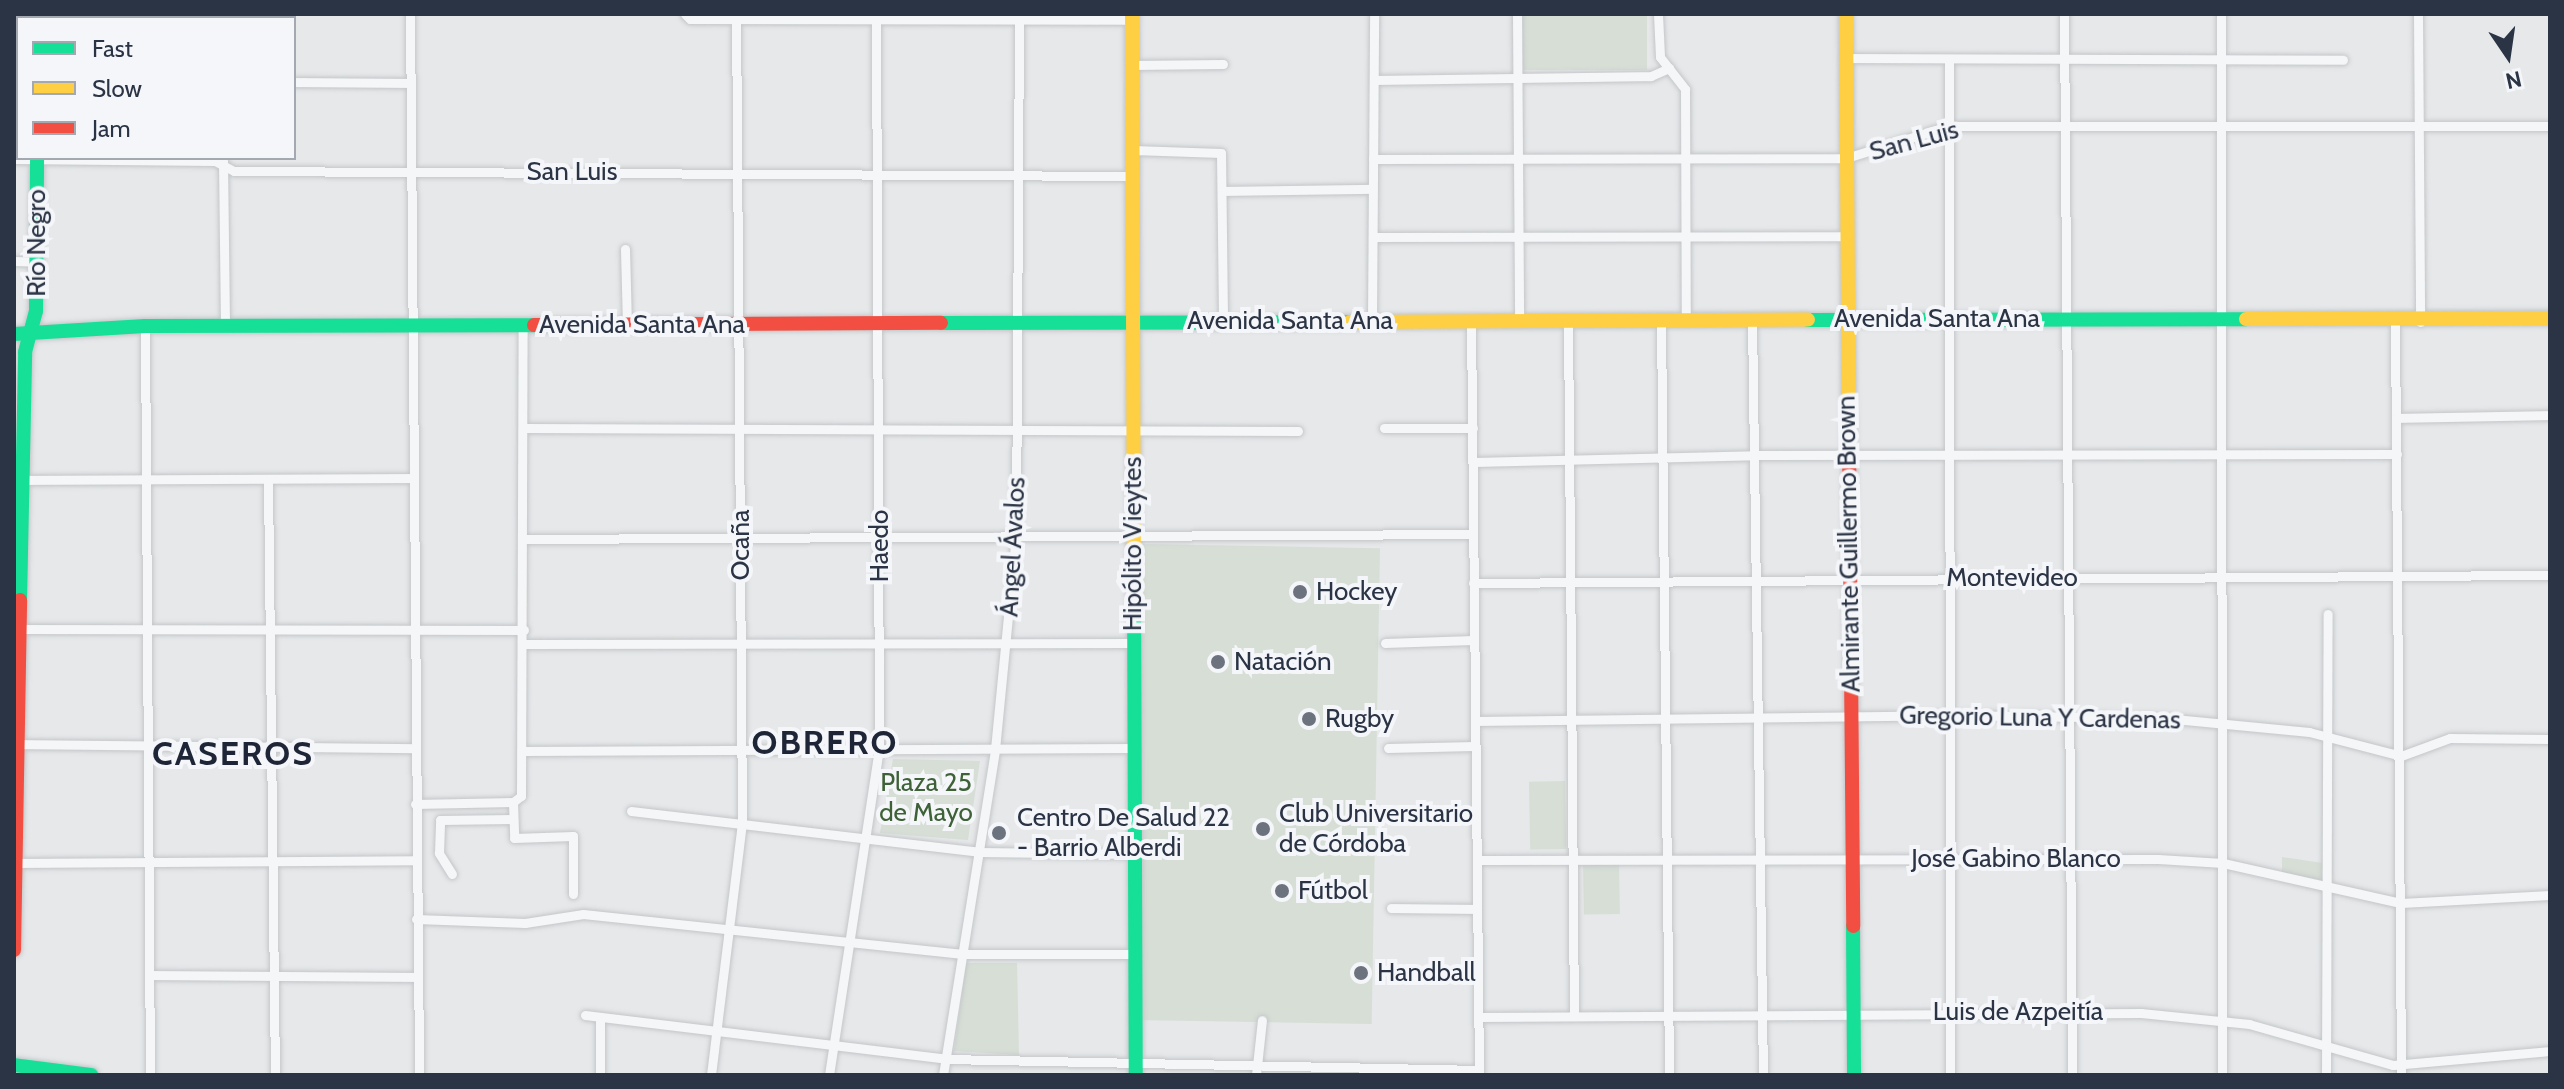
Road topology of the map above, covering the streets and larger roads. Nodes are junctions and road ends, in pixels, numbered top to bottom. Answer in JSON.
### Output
{"nodes":[{"id":1,"x":410,"y":14,"type":"edge"},
{"id":2,"x":685,"y":14,"type":"edge"},
{"id":3,"x":1374,"y":14,"type":"edge"},
{"id":4,"x":1517,"y":14,"type":"edge"},
{"id":5,"x":1658,"y":14,"type":"edge"},
{"id":6,"x":1846,"y":14,"type":"edge"},
{"id":7,"x":2064,"y":14,"type":"edge"},
{"id":8,"x":2221,"y":14,"type":"edge"},
{"id":9,"x":2418,"y":14,"type":"edge"},
{"id":10,"x":736,"y":16,"type":"edge"},
{"id":11,"x":876,"y":16,"type":"edge"},
{"id":12,"x":1019,"y":17,"type":"edge"},
{"id":13,"x":1132,"y":17,"type":"edge"},
{"id":14,"x":1846,"y":58,"type":"junction"},
{"id":15,"x":1949,"y":59,"type":"junction"},
{"id":16,"x":2065,"y":59,"type":"junction"},
{"id":17,"x":2343,"y":60,"type":"dead end"},
{"id":18,"x":2221,"y":61,"type":"junction"},
{"id":19,"x":1223,"y":64,"type":"dead end"},
{"id":20,"x":1132,"y":65,"type":"junction"},
{"id":21,"x":1669,"y":68,"type":"junction"},
{"id":22,"x":1518,"y":78,"type":"junction"},
{"id":23,"x":1374,"y":80,"type":"junction"},
{"id":24,"x":296,"y":82,"type":"edge"},
{"id":25,"x":410,"y":83,"type":"junction"},
{"id":26,"x":2065,"y":125,"type":"junction"},
{"id":27,"x":1949,"y":126,"type":"junction"},
{"id":28,"x":2550,"y":126,"type":"edge"},
{"id":29,"x":2221,"y":127,"type":"junction"},
{"id":30,"x":2419,"y":127,"type":"junction"},
{"id":31,"x":1133,"y":150,"type":"junction"},
{"id":32,"x":1685,"y":158,"type":"junction"},
{"id":33,"x":1846,"y":158,"type":"junction"},
{"id":34,"x":1373,"y":159,"type":"junction"},
{"id":35,"x":1518,"y":159,"type":"junction"},
{"id":36,"x":37,"y":160,"type":"edge"},
{"id":37,"x":197,"y":160,"type":"edge"},
{"id":38,"x":223,"y":161,"type":"edge"},
{"id":39,"x":410,"y":170,"type":"junction"},
{"id":40,"x":875,"y":172,"type":"junction"},
{"id":41,"x":737,"y":173,"type":"junction"},
{"id":42,"x":1018,"y":175,"type":"junction"},
{"id":43,"x":1133,"y":176,"type":"junction"},
{"id":44,"x":1373,"y":189,"type":"junction"},
{"id":45,"x":1224,"y":191,"type":"junction"},
{"id":46,"x":1685,"y":236,"type":"junction"},
{"id":47,"x":1845,"y":236,"type":"junction"},
{"id":48,"x":1373,"y":237,"type":"junction"},
{"id":49,"x":1518,"y":237,"type":"junction"},
{"id":50,"x":625,"y":249,"type":"dead end"},
{"id":51,"x":14,"y":261,"type":"edge"},
{"id":52,"x":37,"y":262,"type":"junction"},
{"id":53,"x":2550,"y":318,"type":"edge"},
{"id":54,"x":1752,"y":319,"type":"junction"},
{"id":55,"x":1845,"y":319,"type":"junction"},
{"id":56,"x":1947,"y":319,"type":"junction"},
{"id":57,"x":2066,"y":319,"type":"junction"},
{"id":58,"x":1568,"y":320,"type":"junction"},
{"id":59,"x":1661,"y":320,"type":"junction"},
{"id":60,"x":1686,"y":320,"type":"junction"},
{"id":61,"x":1134,"y":321,"type":"junction"},
{"id":62,"x":1223,"y":321,"type":"junction"},
{"id":63,"x":1372,"y":321,"type":"junction"},
{"id":64,"x":1471,"y":321,"type":"junction"},
{"id":65,"x":2221,"y":321,"type":"junction"},
{"id":66,"x":1017,"y":322,"type":"junction"},
{"id":67,"x":1519,"y":322,"type":"junction"},
{"id":68,"x":2395,"y":322,"type":"junction"},
{"id":69,"x":2420,"y":322,"type":"junction"},
{"id":70,"x":879,"y":323,"type":"junction"},
{"id":71,"x":523,"y":325,"type":"junction"},
{"id":72,"x":627,"y":325,"type":"junction"},
{"id":73,"x":739,"y":325,"type":"junction"},
{"id":74,"x":145,"y":326,"type":"junction"},
{"id":75,"x":411,"y":326,"type":"junction"},
{"id":76,"x":225,"y":327,"type":"junction"},
{"id":77,"x":22,"y":332,"type":"edge"},
{"id":78,"x":14,"y":345,"type":"edge"},
{"id":79,"x":2550,"y":415,"type":"edge"},
{"id":80,"x":2397,"y":418,"type":"junction"},
{"id":81,"x":881,"y":427,"type":"junction"},
{"id":82,"x":1132,"y":427,"type":"junction"},
{"id":83,"x":524,"y":428,"type":"junction"},
{"id":84,"x":740,"y":428,"type":"junction"},
{"id":85,"x":1018,"y":428,"type":"junction"},
{"id":86,"x":1384,"y":428,"type":"dead end"},
{"id":87,"x":1473,"y":428,"type":"junction"},
{"id":88,"x":1298,"y":431,"type":"dead end"},
{"id":89,"x":2221,"y":453,"type":"junction"},
{"id":90,"x":2397,"y":454,"type":"junction"},
{"id":91,"x":1755,"y":455,"type":"junction"},
{"id":92,"x":1848,"y":455,"type":"junction"},
{"id":93,"x":2066,"y":455,"type":"junction"},
{"id":94,"x":1663,"y":457,"type":"junction"},
{"id":95,"x":1947,"y":457,"type":"junction"},
{"id":96,"x":1568,"y":458,"type":"junction"},
{"id":97,"x":1474,"y":462,"type":"junction"},
{"id":98,"x":414,"y":478,"type":"junction"},
{"id":99,"x":20,"y":480,"type":"edge"},
{"id":100,"x":148,"y":480,"type":"junction"},
{"id":101,"x":268,"y":480,"type":"junction"},
{"id":102,"x":1473,"y":534,"type":"junction"},
{"id":103,"x":742,"y":535,"type":"junction"},
{"id":104,"x":880,"y":535,"type":"junction"},
{"id":105,"x":1133,"y":535,"type":"junction"},
{"id":106,"x":1016,"y":536,"type":"junction"},
{"id":107,"x":524,"y":539,"type":"junction"},
{"id":108,"x":19,"y":562,"type":"edge"},
{"id":109,"x":2550,"y":575,"type":"edge"},
{"id":110,"x":2400,"y":576,"type":"junction"},
{"id":111,"x":1850,"y":577,"type":"junction"},
{"id":112,"x":2221,"y":577,"type":"junction"},
{"id":113,"x":1758,"y":578,"type":"junction"},
{"id":114,"x":1947,"y":578,"type":"junction"},
{"id":115,"x":2068,"y":578,"type":"junction"},
{"id":116,"x":1665,"y":579,"type":"junction"},
{"id":117,"x":1570,"y":582,"type":"junction"},
{"id":118,"x":1473,"y":583,"type":"junction"},
{"id":119,"x":2328,"y":614,"type":"dead end"},
{"id":120,"x":22,"y":629,"type":"junction"},
{"id":121,"x":415,"y":630,"type":"junction"},
{"id":122,"x":524,"y":630,"type":"junction"},
{"id":123,"x":150,"y":631,"type":"junction"},
{"id":124,"x":271,"y":632,"type":"junction"},
{"id":125,"x":1473,"y":640,"type":"junction"},
{"id":126,"x":1007,"y":642,"type":"junction"},
{"id":127,"x":880,"y":643,"type":"junction"},
{"id":128,"x":1133,"y":643,"type":"junction"},
{"id":129,"x":1385,"y":643,"type":"dead end"},
{"id":130,"x":523,"y":644,"type":"junction"},
{"id":131,"x":742,"y":644,"type":"junction"},
{"id":132,"x":1947,"y":715,"type":"junction"},
{"id":133,"x":2071,"y":715,"type":"junction"},
{"id":134,"x":1759,"y":717,"type":"junction"},
{"id":135,"x":1852,"y":717,"type":"junction"},
{"id":136,"x":1668,"y":718,"type":"junction"},
{"id":137,"x":1571,"y":719,"type":"junction"},
{"id":138,"x":1475,"y":721,"type":"junction"},
{"id":139,"x":2220,"y":721,"type":"junction"},
{"id":140,"x":2329,"y":736,"type":"junction"},
{"id":141,"x":2550,"y":739,"type":"edge"},
{"id":142,"x":18,"y":744,"type":"edge"},
{"id":143,"x":150,"y":746,"type":"junction"},
{"id":144,"x":1474,"y":746,"type":"junction"},
{"id":145,"x":272,"y":748,"type":"junction"},
{"id":146,"x":415,"y":748,"type":"junction"},
{"id":147,"x":742,"y":748,"type":"junction"},
{"id":148,"x":1134,"y":748,"type":"junction"},
{"id":149,"x":1388,"y":748,"type":"dead end"},
{"id":150,"x":879,"y":749,"type":"junction"},
{"id":151,"x":995,"y":749,"type":"junction"},
{"id":152,"x":523,"y":751,"type":"junction"},
{"id":153,"x":2401,"y":756,"type":"junction"},
{"id":154,"x":513,"y":802,"type":"junction"},
{"id":155,"x":415,"y":804,"type":"junction"},
{"id":156,"x":631,"y":811,"type":"dead end"},
{"id":157,"x":513,"y":819,"type":"junction"},
{"id":158,"x":742,"y":824,"type":"junction"},
{"id":159,"x":867,"y":838,"type":"junction"},
{"id":160,"x":979,"y":852,"type":"junction"},
{"id":161,"x":1134,"y":854,"type":"junction"},
{"id":162,"x":1668,"y":858,"type":"junction"},
{"id":163,"x":1947,"y":858,"type":"junction"},
{"id":164,"x":2071,"y":858,"type":"junction"},
{"id":165,"x":1573,"y":859,"type":"junction"},
{"id":166,"x":1759,"y":859,"type":"junction"},
{"id":167,"x":1853,"y":859,"type":"junction"},
{"id":168,"x":149,"y":860,"type":"junction"},
{"id":169,"x":416,"y":860,"type":"junction"},
{"id":170,"x":1477,"y":860,"type":"junction"},
{"id":171,"x":273,"y":862,"type":"junction"},
{"id":172,"x":16,"y":863,"type":"edge"},
{"id":173,"x":2223,"y":863,"type":"junction"},
{"id":174,"x":452,"y":874,"type":"dead end"},
{"id":175,"x":2328,"y":889,"type":"junction"},
{"id":176,"x":573,"y":894,"type":"dead end"},
{"id":177,"x":2550,"y":895,"type":"edge"},
{"id":178,"x":2401,"y":903,"type":"junction"},
{"id":179,"x":1391,"y":908,"type":"dead end"},
{"id":180,"x":1477,"y":909,"type":"junction"},
{"id":181,"x":416,"y":919,"type":"junction"},
{"id":182,"x":729,"y":929,"type":"junction"},
{"id":183,"x":849,"y":944,"type":"junction"},
{"id":184,"x":14,"y":950,"type":"edge"},
{"id":185,"x":963,"y":954,"type":"junction"},
{"id":186,"x":1135,"y":954,"type":"junction"},
{"id":187,"x":150,"y":975,"type":"junction"},
{"id":188,"x":274,"y":976,"type":"junction"},
{"id":189,"x":417,"y":977,"type":"junction"},
{"id":190,"x":1949,"y":1011,"type":"junction"},
{"id":191,"x":2072,"y":1011,"type":"junction"},
{"id":192,"x":1853,"y":1012,"type":"junction"},
{"id":193,"x":1763,"y":1013,"type":"junction"},
{"id":194,"x":1669,"y":1014,"type":"junction"},
{"id":195,"x":585,"y":1015,"type":"dead end"},
{"id":196,"x":1574,"y":1015,"type":"junction"},
{"id":197,"x":1479,"y":1017,"type":"junction"},
{"id":198,"x":600,"y":1018,"type":"junction"},
{"id":199,"x":2222,"y":1018,"type":"junction"},
{"id":200,"x":1262,"y":1020,"type":"dead end"},
{"id":201,"x":716,"y":1033,"type":"junction"},
{"id":202,"x":2326,"y":1043,"type":"junction"},
{"id":203,"x":833,"y":1047,"type":"junction"},
{"id":204,"x":2550,"y":1051,"type":"edge"},
{"id":205,"x":946,"y":1059,"type":"junction"},
{"id":206,"x":14,"y":1065,"type":"edge"},
{"id":207,"x":1136,"y":1070,"type":"edge"},
{"id":208,"x":2401,"y":1070,"type":"edge"},
{"id":209,"x":1256,"y":1071,"type":"edge"},
{"id":210,"x":1479,"y":1073,"type":"edge"},
{"id":211,"x":91,"y":1075,"type":"edge"},
{"id":212,"x":150,"y":1075,"type":"edge"},
{"id":213,"x":275,"y":1075,"type":"edge"},
{"id":214,"x":419,"y":1075,"type":"edge"},
{"id":215,"x":600,"y":1075,"type":"edge"},
{"id":216,"x":711,"y":1075,"type":"edge"},
{"id":217,"x":829,"y":1075,"type":"edge"},
{"id":218,"x":943,"y":1075,"type":"edge"},
{"id":219,"x":1669,"y":1075,"type":"edge"},
{"id":220,"x":1763,"y":1075,"type":"edge"},
{"id":221,"x":1854,"y":1075,"type":"edge"},
{"id":222,"x":1950,"y":1075,"type":"edge"},
{"id":223,"x":2072,"y":1075,"type":"edge"},
{"id":224,"x":2222,"y":1075,"type":"edge"},
{"id":225,"x":2326,"y":1075,"type":"edge"}],
"edges":[{"from":1,"to":25,"type":"street"},
{"from":2,"to":10,"type":"street"},
{"from":3,"to":23,"type":"street"},
{"from":4,"to":22,"type":"street"},
{"from":5,"to":21,"type":"street"},
{"from":6,"to":14,"type":"street","name":"Almirante Guillermo Brown"},
{"from":7,"to":16,"type":"street"},
{"from":8,"to":18,"type":"street"},
{"from":9,"to":30,"type":"street"},
{"from":10,"to":11,"type":"street"},
{"from":10,"to":41,"type":"street","name":"Ocaña"},
{"from":11,"to":12,"type":"street"},
{"from":11,"to":40,"type":"street","name":"Haedo"},
{"from":12,"to":13,"type":"street"},
{"from":12,"to":42,"type":"street","name":"Ángel Ávalos"},
{"from":13,"to":20,"type":"street","name":"Hipólito Vieytes"},
{"from":14,"to":15,"type":"street"},
{"from":14,"to":33,"type":"street","name":"Almirante Guillermo Brown"},
{"from":15,"to":16,"type":"street"},
{"from":15,"to":27,"type":"street"},
{"from":16,"to":18,"type":"street"},
{"from":16,"to":26,"type":"street"},
{"from":17,"to":18,"type":"street"},
{"from":18,"to":29,"type":"street"},
{"from":19,"to":20,"type":"street"},
{"from":20,"to":31,"type":"street","name":"Hipólito Vieytes"},
{"from":21,"to":22,"type":"street"},
{"from":21,"to":32,"type":"street"},
{"from":22,"to":23,"type":"street"},
{"from":22,"to":35,"type":"street"},
{"from":23,"to":34,"type":"street"},
{"from":24,"to":25,"type":"street"},
{"from":25,"to":39,"type":"street"},
{"from":26,"to":27,"type":"street","name":"San Luis"},
{"from":26,"to":29,"type":"street","name":"San Luis"},
{"from":26,"to":57,"type":"street"},
{"from":27,"to":33,"type":"street","name":"San Luis"},
{"from":27,"to":56,"type":"street"},
{"from":28,"to":30,"type":"street","name":"San Luis"},
{"from":29,"to":30,"type":"street","name":"San Luis"},
{"from":29,"to":65,"type":"street"},
{"from":30,"to":69,"type":"street"},
{"from":31,"to":43,"type":"street","name":"Hipólito Vieytes"},
{"from":31,"to":45,"type":"street"},
{"from":32,"to":33,"type":"street","name":"San Luis"},
{"from":32,"to":35,"type":"street","name":"San Luis"},
{"from":32,"to":46,"type":"street"},
{"from":33,"to":47,"type":"street","name":"Almirante Guillermo Brown"},
{"from":34,"to":35,"type":"street","name":"San Luis"},
{"from":34,"to":44,"type":"street"},
{"from":35,"to":49,"type":"street"},
{"from":36,"to":52,"type":"street","name":"Río Negro"},
{"from":37,"to":38,"type":"street","name":"San Luis"},
{"from":38,"to":39,"type":"street","name":"San Luis"},
{"from":38,"to":76,"type":"street"},
{"from":39,"to":41,"type":"street","name":"San Luis"},
{"from":39,"to":75,"type":"street"},
{"from":40,"to":41,"type":"street","name":"San Luis"},
{"from":40,"to":42,"type":"street","name":"San Luis"},
{"from":40,"to":70,"type":"street","name":"Haedo"},
{"from":41,"to":73,"type":"street","name":"Ocaña"},
{"from":42,"to":43,"type":"street","name":"San Luis"},
{"from":42,"to":66,"type":"street","name":"Ángel Ávalos"},
{"from":43,"to":61,"type":"street","name":"Hipólito Vieytes"},
{"from":44,"to":45,"type":"street"},
{"from":44,"to":48,"type":"street"},
{"from":45,"to":62,"type":"street"},
{"from":46,"to":47,"type":"street"},
{"from":46,"to":49,"type":"street"},
{"from":46,"to":60,"type":"street"},
{"from":47,"to":55,"type":"street","name":"Almirante Guillermo Brown"},
{"from":48,"to":49,"type":"street"},
{"from":48,"to":63,"type":"street"},
{"from":49,"to":67,"type":"street"},
{"from":50,"to":72,"type":"street"},
{"from":51,"to":52,"type":"street"},
{"from":52,"to":77,"type":"street","name":"Río Negro"},
{"from":53,"to":69,"type":"street","name":"Avenida Santa Ana"},
{"from":54,"to":55,"type":"street","name":"Avenida Santa Ana"},
{"from":54,"to":60,"type":"street","name":"Avenida Santa Ana"},
{"from":54,"to":91,"type":"street"},
{"from":55,"to":56,"type":"street","name":"Avenida Santa Ana"},
{"from":55,"to":92,"type":"street","name":"Almirante Guillermo Brown"},
{"from":56,"to":57,"type":"street","name":"Avenida Santa Ana"},
{"from":56,"to":95,"type":"street"},
{"from":57,"to":65,"type":"street","name":"Avenida Santa Ana"},
{"from":57,"to":93,"type":"street"},
{"from":58,"to":59,"type":"street","name":"Avenida Santa Ana"},
{"from":58,"to":67,"type":"street","name":"Avenida Santa Ana"},
{"from":58,"to":96,"type":"street"},
{"from":59,"to":60,"type":"street","name":"Avenida Santa Ana"},
{"from":59,"to":94,"type":"street"},
{"from":61,"to":62,"type":"street","name":"Avenida Santa Ana"},
{"from":61,"to":66,"type":"street","name":"Avenida Santa Ana"},
{"from":61,"to":82,"type":"street","name":"Hipólito Vieytes"},
{"from":62,"to":63,"type":"street","name":"Avenida Santa Ana"},
{"from":63,"to":64,"type":"street","name":"Avenida Santa Ana"},
{"from":64,"to":67,"type":"street","name":"Avenida Santa Ana"},
{"from":64,"to":87,"type":"street"},
{"from":65,"to":68,"type":"street","name":"Avenida Santa Ana"},
{"from":65,"to":89,"type":"street"},
{"from":66,"to":70,"type":"street","name":"Avenida Santa Ana"},
{"from":66,"to":85,"type":"street","name":"Ángel Ávalos"},
{"from":68,"to":69,"type":"street","name":"Avenida Santa Ana"},
{"from":68,"to":80,"type":"street"},
{"from":70,"to":73,"type":"street","name":"Avenida Santa Ana"},
{"from":70,"to":81,"type":"street","name":"Haedo"},
{"from":71,"to":72,"type":"street","name":"Avenida Santa Ana"},
{"from":71,"to":75,"type":"street","name":"Avenida Santa Ana"},
{"from":71,"to":83,"type":"street"},
{"from":72,"to":73,"type":"street","name":"Avenida Santa Ana"},
{"from":73,"to":84,"type":"street","name":"Ocaña"},
{"from":74,"to":76,"type":"street","name":"Avenida Santa Ana"},
{"from":74,"to":77,"type":"street","name":"Avenida Santa Ana"},
{"from":74,"to":100,"type":"street"},
{"from":75,"to":76,"type":"street","name":"Avenida Santa Ana"},
{"from":75,"to":98,"type":"street"},
{"from":77,"to":78,"type":"street"},
{"from":77,"to":99,"type":"street","name":"Río Negro"},
{"from":79,"to":80,"type":"street"},
{"from":80,"to":90,"type":"street"},
{"from":81,"to":84,"type":"street"},
{"from":81,"to":85,"type":"street"},
{"from":81,"to":104,"type":"street","name":"Haedo"},
{"from":82,"to":85,"type":"street"},
{"from":82,"to":88,"type":"street"},
{"from":82,"to":105,"type":"street","name":"Hipólito Vieytes"},
{"from":83,"to":84,"type":"street"},
{"from":83,"to":107,"type":"street"},
{"from":84,"to":103,"type":"street","name":"Ocaña"},
{"from":85,"to":106,"type":"street","name":"Ángel Ávalos"},
{"from":86,"to":87,"type":"street"},
{"from":87,"to":97,"type":"street"},
{"from":89,"to":90,"type":"street"},
{"from":89,"to":93,"type":"street"},
{"from":89,"to":112,"type":"street"},
{"from":90,"to":110,"type":"street"},
{"from":91,"to":92,"type":"street"},
{"from":91,"to":94,"type":"street"},
{"from":91,"to":113,"type":"street"},
{"from":92,"to":95,"type":"street"},
{"from":92,"to":111,"type":"street","name":"Almirante Guillermo Brown"},
{"from":93,"to":95,"type":"street"},
{"from":93,"to":115,"type":"street"},
{"from":94,"to":96,"type":"street"},
{"from":94,"to":116,"type":"street"},
{"from":95,"to":114,"type":"street"},
{"from":96,"to":97,"type":"street"},
{"from":96,"to":117,"type":"street"},
{"from":97,"to":102,"type":"street"},
{"from":98,"to":101,"type":"street"},
{"from":98,"to":121,"type":"street"},
{"from":99,"to":100,"type":"street"},
{"from":99,"to":108,"type":"street","name":"Río Negro"},
{"from":100,"to":101,"type":"street"},
{"from":100,"to":123,"type":"street"},
{"from":101,"to":124,"type":"street"},
{"from":102,"to":105,"type":"street"},
{"from":102,"to":118,"type":"street"},
{"from":103,"to":104,"type":"street"},
{"from":103,"to":107,"type":"street"},
{"from":103,"to":131,"type":"street","name":"Ocaña"},
{"from":104,"to":106,"type":"street"},
{"from":104,"to":127,"type":"street","name":"Haedo"},
{"from":105,"to":106,"type":"street"},
{"from":105,"to":128,"type":"street","name":"Hipólito Vieytes"},
{"from":106,"to":126,"type":"street","name":"Ángel Ávalos"},
{"from":107,"to":122,"type":"street"},
{"from":108,"to":120,"type":"street","name":"Río Negro"},
{"from":109,"to":110,"type":"street","name":"Montevideo"},
{"from":110,"to":112,"type":"street","name":"Montevideo"},
{"from":110,"to":153,"type":"street"},
{"from":111,"to":113,"type":"street","name":"Montevideo"},
{"from":111,"to":114,"type":"street","name":"Montevideo"},
{"from":111,"to":135,"type":"street","name":"Almirante Guillermo Brown"},
{"from":112,"to":115,"type":"street","name":"Montevideo"},
{"from":112,"to":139,"type":"street"},
{"from":113,"to":116,"type":"street","name":"Montevideo"},
{"from":113,"to":134,"type":"street"},
{"from":114,"to":115,"type":"street","name":"Montevideo"},
{"from":114,"to":132,"type":"street"},
{"from":115,"to":133,"type":"street"},
{"from":116,"to":117,"type":"street","name":"Montevideo"},
{"from":116,"to":136,"type":"street"},
{"from":117,"to":118,"type":"street","name":"Montevideo"},
{"from":117,"to":137,"type":"street"},
{"from":118,"to":125,"type":"street"},
{"from":119,"to":140,"type":"street"},
{"from":120,"to":123,"type":"street"},
{"from":120,"to":142,"type":"street","name":"Río Negro"},
{"from":121,"to":122,"type":"street"},
{"from":121,"to":124,"type":"street"},
{"from":121,"to":146,"type":"street"},
{"from":122,"to":130,"type":"street"},
{"from":123,"to":124,"type":"street"},
{"from":123,"to":143,"type":"street"},
{"from":124,"to":145,"type":"street"},
{"from":125,"to":129,"type":"street"},
{"from":125,"to":138,"type":"street"},
{"from":126,"to":127,"type":"street"},
{"from":126,"to":128,"type":"street"},
{"from":126,"to":151,"type":"street","name":"Ángel Ávalos"},
{"from":127,"to":131,"type":"street"},
{"from":127,"to":150,"type":"street","name":"Haedo"},
{"from":128,"to":148,"type":"street","name":"Hipólito Vieytes"},
{"from":130,"to":131,"type":"street"},
{"from":130,"to":152,"type":"street"},
{"from":131,"to":147,"type":"street","name":"Ocaña"},
{"from":132,"to":133,"type":"street","name":"Gregorio Luna Y Cardenas"},
{"from":132,"to":135,"type":"street","name":"Gregorio Luna Y Cardenas"},
{"from":132,"to":163,"type":"street"},
{"from":133,"to":139,"type":"street","name":"Gregorio Luna Y Cardenas"},
{"from":133,"to":164,"type":"street"},
{"from":134,"to":135,"type":"street","name":"Gregorio Luna Y Cardenas"},
{"from":134,"to":136,"type":"street","name":"Gregorio Luna Y Cardenas"},
{"from":134,"to":166,"type":"street"},
{"from":135,"to":167,"type":"street","name":"Almirante Guillermo Brown"},
{"from":136,"to":137,"type":"street","name":"Gregorio Luna Y Cardenas"},
{"from":136,"to":162,"type":"street"},
{"from":137,"to":138,"type":"street","name":"Gregorio Luna Y Cardenas"},
{"from":137,"to":165,"type":"street"},
{"from":138,"to":144,"type":"street"},
{"from":139,"to":140,"type":"street","name":"Gregorio Luna Y Cardenas"},
{"from":139,"to":173,"type":"street"},
{"from":140,"to":153,"type":"street","name":"Gregorio Luna Y Cardenas"},
{"from":140,"to":175,"type":"street"},
{"from":141,"to":153,"type":"street"},
{"from":142,"to":143,"type":"street"},
{"from":142,"to":172,"type":"street","name":"Río Negro"},
{"from":143,"to":145,"type":"street"},
{"from":143,"to":168,"type":"street"},
{"from":144,"to":149,"type":"street"},
{"from":144,"to":170,"type":"street"},
{"from":145,"to":146,"type":"street"},
{"from":145,"to":171,"type":"street"},
{"from":146,"to":155,"type":"street"},
{"from":147,"to":150,"type":"street"},
{"from":147,"to":152,"type":"street"},
{"from":147,"to":158,"type":"street","name":"Ocaña"},
{"from":148,"to":151,"type":"street"},
{"from":148,"to":161,"type":"street","name":"Hipólito Vieytes"},
{"from":150,"to":151,"type":"street"},
{"from":150,"to":159,"type":"street","name":"Haedo"},
{"from":151,"to":160,"type":"street","name":"Ángel Ávalos"},
{"from":152,"to":154,"type":"street"},
{"from":153,"to":178,"type":"street"},
{"from":154,"to":155,"type":"street"},
{"from":154,"to":157,"type":"street"},
{"from":155,"to":169,"type":"street"},
{"from":156,"to":158,"type":"street"},
{"from":157,"to":174,"type":"street"},
{"from":157,"to":176,"type":"street"},
{"from":158,"to":159,"type":"street"},
{"from":158,"to":182,"type":"street","name":"Ocaña"},
{"from":159,"to":160,"type":"street"},
{"from":159,"to":183,"type":"street","name":"Haedo"},
{"from":160,"to":161,"type":"street"},
{"from":160,"to":185,"type":"street","name":"Ángel Ávalos"},
{"from":161,"to":186,"type":"street","name":"Hipólito Vieytes"},
{"from":162,"to":165,"type":"street","name":"José Gabino Blanco"},
{"from":162,"to":166,"type":"street","name":"José Gabino Blanco"},
{"from":162,"to":194,"type":"street"},
{"from":163,"to":164,"type":"street","name":"José Gabino Blanco"},
{"from":163,"to":167,"type":"street","name":"José Gabino Blanco"},
{"from":163,"to":190,"type":"street"},
{"from":164,"to":173,"type":"street","name":"José Gabino Blanco"},
{"from":164,"to":191,"type":"street"},
{"from":165,"to":170,"type":"street","name":"José Gabino Blanco"},
{"from":165,"to":196,"type":"street"},
{"from":166,"to":167,"type":"street","name":"José Gabino Blanco"},
{"from":166,"to":193,"type":"street"},
{"from":167,"to":192,"type":"street","name":"Almirante Guillermo Brown"},
{"from":168,"to":171,"type":"street"},
{"from":168,"to":172,"type":"street"},
{"from":168,"to":187,"type":"street"},
{"from":169,"to":171,"type":"street"},
{"from":169,"to":181,"type":"street"},
{"from":170,"to":180,"type":"street"},
{"from":171,"to":188,"type":"street"},
{"from":172,"to":184,"type":"street","name":"Río Negro"},
{"from":173,"to":175,"type":"street","name":"José Gabino Blanco"},
{"from":173,"to":199,"type":"street"},
{"from":175,"to":178,"type":"street","name":"José Gabino Blanco"},
{"from":175,"to":202,"type":"street"},
{"from":177,"to":178,"type":"street","name":"José Gabino Blanco"},
{"from":178,"to":208,"type":"street"},
{"from":179,"to":180,"type":"street"},
{"from":180,"to":197,"type":"street"},
{"from":181,"to":182,"type":"street"},
{"from":181,"to":189,"type":"street"},
{"from":182,"to":183,"type":"street"},
{"from":182,"to":201,"type":"street","name":"Ocaña"},
{"from":183,"to":185,"type":"street"},
{"from":183,"to":203,"type":"street","name":"Haedo"},
{"from":185,"to":186,"type":"street"},
{"from":185,"to":205,"type":"street","name":"Ángel Ávalos"},
{"from":186,"to":207,"type":"street","name":"Hipólito Vieytes"},
{"from":187,"to":188,"type":"street"},
{"from":187,"to":212,"type":"street"},
{"from":188,"to":189,"type":"street"},
{"from":188,"to":213,"type":"street"},
{"from":189,"to":214,"type":"street"},
{"from":190,"to":191,"type":"street","name":"Luis de Azpeitía"},
{"from":190,"to":192,"type":"street","name":"Luis de Azpeitía"},
{"from":190,"to":222,"type":"street"},
{"from":191,"to":199,"type":"street","name":"Luis de Azpeitía"},
{"from":191,"to":223,"type":"street"},
{"from":192,"to":193,"type":"street","name":"Luis de Azpeitía"},
{"from":192,"to":221,"type":"street","name":"Almirante Guillermo Brown"},
{"from":193,"to":194,"type":"street","name":"Luis de Azpeitía"},
{"from":193,"to":220,"type":"street"},
{"from":194,"to":196,"type":"street","name":"Luis de Azpeitía"},
{"from":194,"to":219,"type":"street"},
{"from":195,"to":198,"type":"street"},
{"from":196,"to":197,"type":"street","name":"Luis de Azpeitía"},
{"from":197,"to":210,"type":"street"},
{"from":198,"to":201,"type":"street"},
{"from":198,"to":215,"type":"street"},
{"from":199,"to":202,"type":"street","name":"Luis de Azpeitía"},
{"from":199,"to":224,"type":"street"},
{"from":200,"to":209,"type":"street"},
{"from":201,"to":203,"type":"street"},
{"from":201,"to":216,"type":"street","name":"Ocaña"},
{"from":202,"to":208,"type":"street","name":"Luis de Azpeitía"},
{"from":202,"to":225,"type":"street"},
{"from":203,"to":205,"type":"street"},
{"from":203,"to":217,"type":"street","name":"Haedo"},
{"from":204,"to":208,"type":"street","name":"Luis de Azpeitía"},
{"from":205,"to":207,"type":"street"},
{"from":205,"to":218,"type":"street","name":"Ángel Ávalos"},
{"from":206,"to":211,"type":"street"},
{"from":207,"to":209,"type":"street"},
{"from":209,"to":210,"type":"street"}]}
